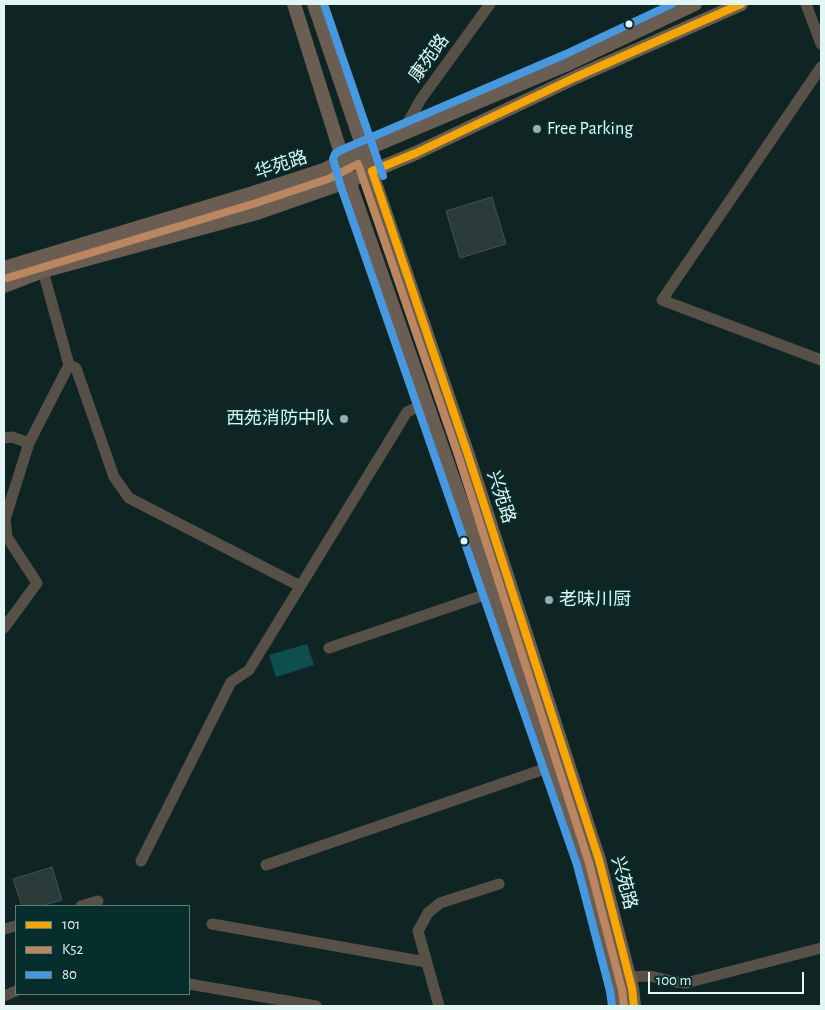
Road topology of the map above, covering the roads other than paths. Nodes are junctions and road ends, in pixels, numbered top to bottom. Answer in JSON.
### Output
{"nodes":[{"id":1,"x":294,"y":4,"type":"edge"},
{"id":2,"x":314,"y":4,"type":"edge"},
{"id":3,"x":490,"y":4,"type":"edge"},
{"id":4,"x":695,"y":4,"type":"edge"},
{"id":5,"x":741,"y":4,"type":"edge"},
{"id":6,"x":806,"y":4,"type":"edge"},
{"id":7,"x":821,"y":44,"type":"edge"},
{"id":8,"x":821,"y":67,"type":"edge"},
{"id":9,"x":401,"y":135,"type":"junction"},
{"id":10,"x":364,"y":150,"type":"junction"},
{"id":11,"x":343,"y":160,"type":"junction"},
{"id":12,"x":372,"y":171,"type":"junction"},
{"id":13,"x":349,"y":181,"type":"junction"},
{"id":14,"x":4,"y":268,"type":"edge"},
{"id":15,"x":43,"y":272,"type":"junction"},
{"id":16,"x":4,"y":286,"type":"edge"},
{"id":17,"x":821,"y":360,"type":"edge"},
{"id":18,"x":69,"y":364,"type":"junction"},
{"id":19,"x":426,"y":403,"type":"junction"},
{"id":20,"x":4,"y":438,"type":"edge"},
{"id":21,"x":29,"y":443,"type":"junction"},
{"id":22,"x":300,"y":586,"type":"junction"},
{"id":23,"x":492,"y":592,"type":"junction"},
{"id":24,"x":4,"y":628,"type":"edge"},
{"id":25,"x":329,"y":648,"type":"dead end"},
{"id":26,"x":553,"y":766,"type":"junction"},
{"id":27,"x":141,"y":861,"type":"dead end"},
{"id":28,"x":266,"y":865,"type":"dead end"},
{"id":29,"x":499,"y":884,"type":"dead end"},
{"id":30,"x":98,"y":901,"type":"dead end"},
{"id":31,"x":85,"y":905,"type":"edge"},
{"id":32,"x":212,"y":924,"type":"dead end"},
{"id":33,"x":821,"y":948,"type":"edge"},
{"id":34,"x":426,"y":962,"type":"junction"},
{"id":35,"x":629,"y":977,"type":"junction"},
{"id":36,"x":190,"y":984,"type":"edge"},
{"id":37,"x":316,"y":1006,"type":"edge"},
{"id":38,"x":439,"y":1006,"type":"edge"},
{"id":39,"x":622,"y":1006,"type":"edge"},
{"id":40,"x":634,"y":1006,"type":"edge"}],
"edges":[{"from":1,"to":11,"type":"main road","name":"兴苑路"},
{"from":2,"to":10,"type":"main road","name":"兴苑路"},
{"from":3,"to":9,"type":"street","name":"康苑路"},
{"from":4,"to":9,"type":"main road","name":"华苑路"},
{"from":5,"to":12,"type":"main road"},
{"from":6,"to":7,"type":"street"},
{"from":8,"to":17,"type":"street"},
{"from":9,"to":10,"type":"main road","name":"华苑路"},
{"from":10,"to":11,"type":"main road","name":"华苑路"},
{"from":10,"to":12,"type":"main road","name":"兴苑路"},
{"from":11,"to":13,"type":"main road","name":"兴苑路"},
{"from":11,"to":14,"type":"main road","name":"华苑路"},
{"from":12,"to":13,"type":"main road"},
{"from":12,"to":35,"type":"main road","name":"兴苑路"},
{"from":13,"to":15,"type":"main road"},
{"from":13,"to":19,"type":"main road","name":"兴苑路"},
{"from":15,"to":16,"type":"main road"},
{"from":15,"to":18,"type":"street"},
{"from":18,"to":21,"type":"street"},
{"from":18,"to":22,"type":"street"},
{"from":19,"to":22,"type":"street"},
{"from":19,"to":23,"type":"main road","name":"兴苑路"},
{"from":20,"to":21,"type":"street"},
{"from":21,"to":24,"type":"street"},
{"from":22,"to":27,"type":"street"},
{"from":23,"to":25,"type":"street"},
{"from":23,"to":26,"type":"main road","name":"兴苑路"},
{"from":26,"to":28,"type":"street"},
{"from":26,"to":39,"type":"main road","name":"兴苑路"},
{"from":29,"to":34,"type":"street"},
{"from":30,"to":31,"type":"street"},
{"from":32,"to":34,"type":"street"},
{"from":33,"to":35,"type":"street"},
{"from":34,"to":38,"type":"street"},
{"from":35,"to":40,"type":"main road","name":"兴苑路"},
{"from":36,"to":37,"type":"street"}]}
